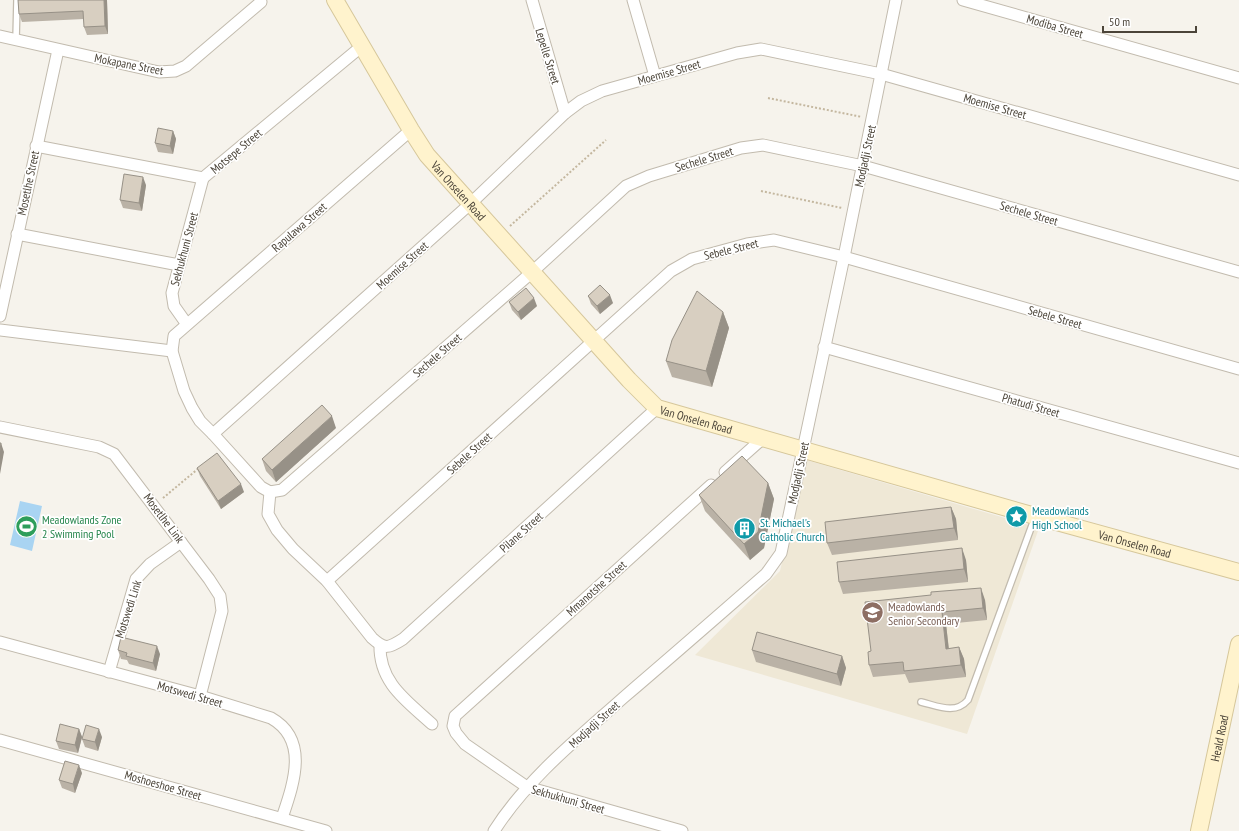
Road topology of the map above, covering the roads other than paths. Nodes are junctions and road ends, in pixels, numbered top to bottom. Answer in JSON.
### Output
{"nodes":[{"id":1,"x":17,"y":0,"type":"edge"},
{"id":2,"x":335,"y":0,"type":"edge"},
{"id":3,"x":532,"y":0,"type":"edge"},
{"id":4,"x":633,"y":0,"type":"edge"},
{"id":5,"x":896,"y":0,"type":"edge"},
{"id":6,"x":963,"y":0,"type":"edge"},
{"id":7,"x":261,"y":2,"type":"dead end"},
{"id":8,"x":0,"y":36,"type":"edge"},
{"id":9,"x":16,"y":40,"type":"junction"},
{"id":10,"x":362,"y":46,"type":"junction"},
{"id":11,"x":58,"y":50,"type":"junction"},
{"id":12,"x":881,"y":74,"type":"junction"},
{"id":13,"x":655,"y":76,"type":"junction"},
{"id":14,"x":1239,"y":78,"type":"edge"},
{"id":15,"x":565,"y":113,"type":"junction"},
{"id":16,"x":411,"y":130,"type":"junction"},
{"id":17,"x":36,"y":146,"type":"junction"},
{"id":18,"x":863,"y":166,"type":"junction"},
{"id":19,"x":1239,"y":175,"type":"edge"},
{"id":20,"x":203,"y":178,"type":"junction"},
{"id":21,"x":470,"y":204,"type":"junction"},
{"id":22,"x":17,"y":234,"type":"junction"},
{"id":23,"x":844,"y":257,"type":"junction"},
{"id":24,"x":178,"y":264,"type":"junction"},
{"id":25,"x":1239,"y":272,"type":"edge"},
{"id":26,"x":531,"y":273,"type":"junction"},
{"id":27,"x":0,"y":316,"type":"edge"},
{"id":28,"x":186,"y":323,"type":"junction"},
{"id":29,"x":0,"y":330,"type":"edge"},
{"id":30,"x":594,"y":341,"type":"junction"},
{"id":31,"x":824,"y":347,"type":"junction"},
{"id":32,"x":172,"y":351,"type":"junction"},
{"id":33,"x":1239,"y":369,"type":"edge"},
{"id":34,"x":657,"y":408,"type":"junction"},
{"id":35,"x":0,"y":427,"type":"edge"},
{"id":36,"x":213,"y":434,"type":"junction"},
{"id":37,"x":762,"y":439,"type":"junction"},
{"id":38,"x":803,"y":450,"type":"junction"},
{"id":39,"x":1239,"y":463,"type":"edge"},
{"id":40,"x":270,"y":492,"type":"junction"},
{"id":41,"x":1035,"y":516,"type":"junction"},
{"id":42,"x":181,"y":542,"type":"junction"},
{"id":43,"x":1239,"y":572,"type":"edge"},
{"id":44,"x":327,"y":580,"type":"junction"},
{"id":45,"x":0,"y":642,"type":"edge"},
{"id":46,"x":1239,"y":644,"type":"edge"},
{"id":47,"x":380,"y":645,"type":"junction"},
{"id":48,"x":109,"y":672,"type":"junction"},
{"id":49,"x":1235,"y":678,"type":"edge"},
{"id":50,"x":200,"y":696,"type":"junction"},
{"id":51,"x":921,"y":702,"type":"dead end"},
{"id":52,"x":432,"y":724,"type":"dead end"},
{"id":53,"x":0,"y":740,"type":"edge"},
{"id":54,"x":465,"y":744,"type":"joint"},
{"id":55,"x":527,"y":787,"type":"junction"},
{"id":56,"x":282,"y":818,"type":"junction"},
{"id":57,"x":326,"y":831,"type":"edge"},
{"id":58,"x":494,"y":831,"type":"edge"},
{"id":59,"x":682,"y":831,"type":"edge"},
{"id":60,"x":1199,"y":831,"type":"edge"}],
"edges":[{"from":1,"to":9,"type":"lane"},
{"from":2,"to":10,"type":"street","name":"Van Onselen Road"},
{"from":3,"to":15,"type":"street","name":"Lepelle Street"},
{"from":4,"to":13,"type":"street"},
{"from":5,"to":12,"type":"street","name":"Modjadji Street"},
{"from":6,"to":14,"type":"street","name":"Modiba Street"},
{"from":7,"to":11,"type":"street","name":"Mokapane Street"},
{"from":8,"to":9,"type":"street","name":"Mokapane Street"},
{"from":9,"to":11,"type":"street","name":"Mokapane Street"},
{"from":10,"to":16,"type":"street","name":"Van Onselen Road"},
{"from":10,"to":20,"type":"street","name":"Motsepe Street"},
{"from":11,"to":17,"type":"street","name":"Mosetlhe Street"},
{"from":12,"to":13,"type":"street","name":"Moemise Street"},
{"from":12,"to":18,"type":"street","name":"Modjadji Street"},
{"from":12,"to":19,"type":"street","name":"Moemise Street"},
{"from":13,"to":15,"type":"street","name":"Moemise Street"},
{"from":15,"to":21,"type":"street","name":"Moemise Street"},
{"from":16,"to":21,"type":"street","name":"Van Onselen Road"},
{"from":16,"to":28,"type":"street","name":"Rapulawa Street"},
{"from":17,"to":20,"type":"street","name":"Motsepe Street"},
{"from":17,"to":22,"type":"street","name":"Mosetlhe Street"},
{"from":18,"to":23,"type":"street","name":"Modjadji Street"},
{"from":18,"to":25,"type":"street","name":"Sechele Street"},
{"from":18,"to":26,"type":"street","name":"Sechele Street"},
{"from":20,"to":24,"type":"street","name":"Sekhukhuni Street"},
{"from":21,"to":26,"type":"street","name":"Van Onselen Road"},
{"from":21,"to":36,"type":"street","name":"Moemise Street"},
{"from":22,"to":24,"type":"street"},
{"from":22,"to":27,"type":"street","name":"Mosetlhe Street"},
{"from":23,"to":30,"type":"street","name":"Sebele Street"},
{"from":23,"to":31,"type":"street","name":"Modjadji Street"},
{"from":23,"to":33,"type":"street","name":"Sebele Street"},
{"from":24,"to":28,"type":"street","name":"Sekhukhuni Street"},
{"from":26,"to":30,"type":"street","name":"Van Onselen Road"},
{"from":26,"to":40,"type":"street","name":"Sechele Street"},
{"from":28,"to":32,"type":"street"},
{"from":29,"to":32,"type":"street"},
{"from":30,"to":34,"type":"street","name":"Van Onselen Road"},
{"from":30,"to":44,"type":"street","name":"Sebele Street"},
{"from":31,"to":38,"type":"street","name":"Modjadji Street"},
{"from":31,"to":39,"type":"street","name":"Phatudi Street"},
{"from":32,"to":36,"type":"street"},
{"from":34,"to":37,"type":"street","name":"Van Onselen Road"},
{"from":34,"to":47,"type":"street","name":"Pilane Street"},
{"from":35,"to":42,"type":"street","name":"Mosetlhe Link"},
{"from":36,"to":40,"type":"street"},
{"from":37,"to":38,"type":"street","name":"Van Onselen Road"},
{"from":37,"to":54,"type":"street","name":"Mmanotshe Street"},
{"from":38,"to":41,"type":"street","name":"Van Onselen Road"},
{"from":38,"to":55,"type":"street","name":"Modjadji Street"},
{"from":40,"to":44,"type":"street"},
{"from":41,"to":43,"type":"street","name":"Van Onselen Road"},
{"from":41,"to":51,"type":"lane"},
{"from":42,"to":48,"type":"street","name":"Motswedi Link"},
{"from":42,"to":50,"type":"street","name":"Mosetlhe Link"},
{"from":44,"to":47,"type":"street"},
{"from":45,"to":48,"type":"street","name":"Motswedi Street"},
{"from":46,"to":49,"type":"street","name":"Heald Road"},
{"from":47,"to":52,"type":"street"},
{"from":48,"to":50,"type":"street","name":"Motswedi Street"},
{"from":49,"to":60,"type":"street","name":"Heald Road"},
{"from":50,"to":56,"type":"street","name":"Motswedi Street"},
{"from":53,"to":56,"type":"street","name":"Moshoeshoe Street"},
{"from":54,"to":55,"type":"street","name":"Sekhukhuni Street"},
{"from":55,"to":58,"type":"street","name":"Modjadji Street"},
{"from":55,"to":59,"type":"street","name":"Sekhukhuni Street"},
{"from":56,"to":57,"type":"street","name":"Moshoeshoe Street"}]}
